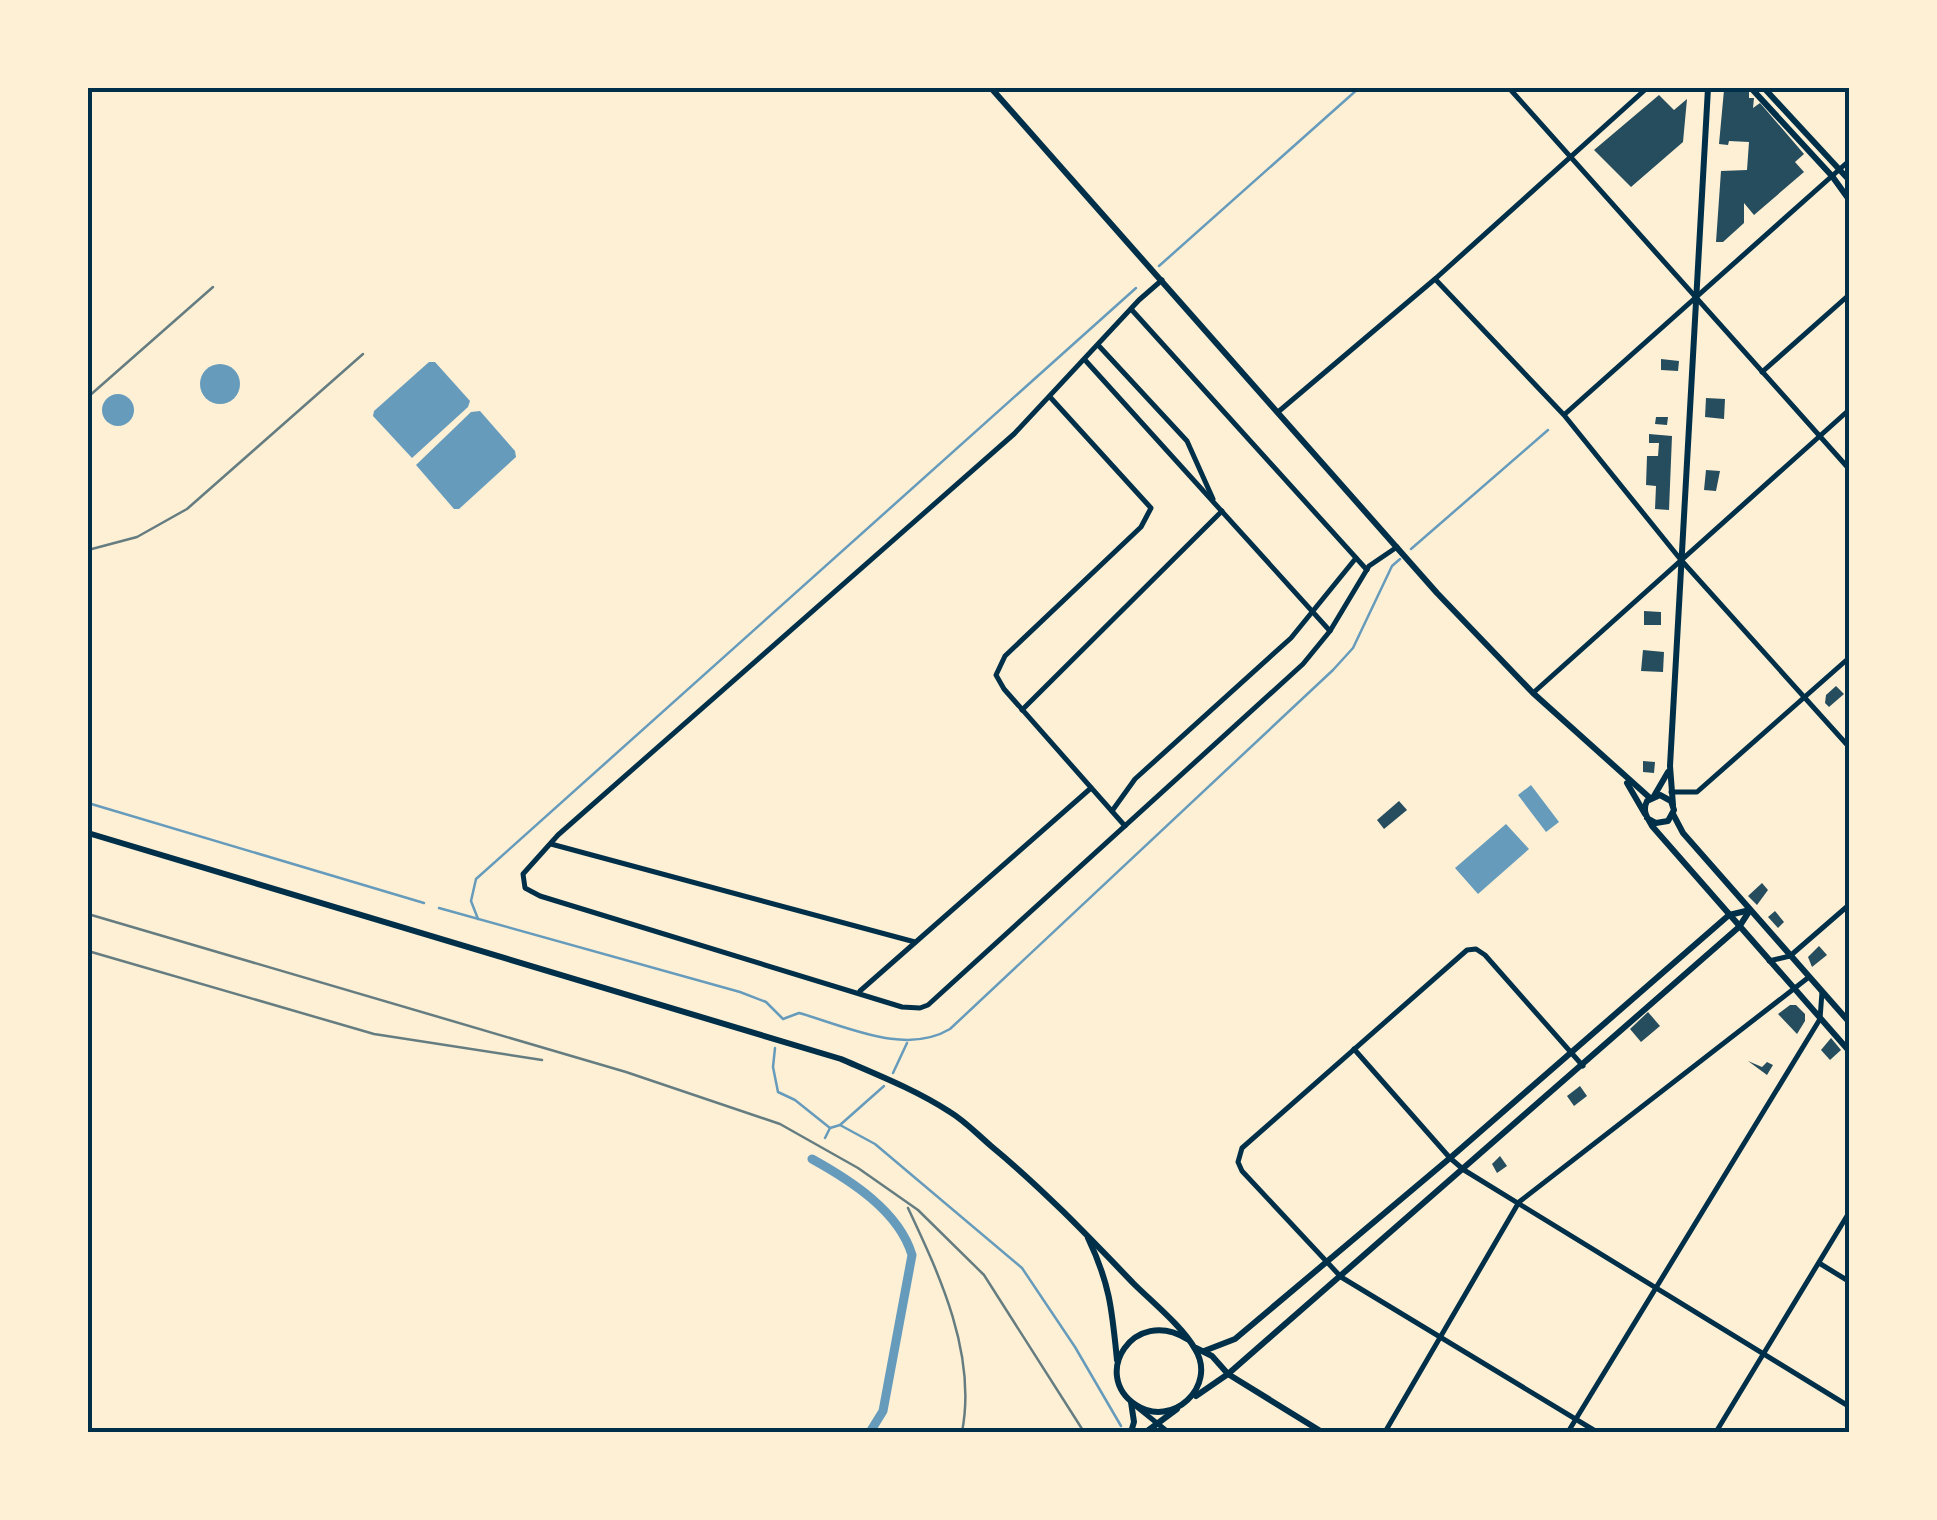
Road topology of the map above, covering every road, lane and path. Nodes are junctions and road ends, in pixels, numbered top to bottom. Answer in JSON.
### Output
{"nodes":[{"id":1,"x":991,"y":88,"type":"edge"},
{"id":2,"x":1509,"y":88,"type":"edge"},
{"id":3,"x":1647,"y":88,"type":"edge"},
{"id":4,"x":1751,"y":88,"type":"edge"},
{"id":5,"x":1764,"y":88,"type":"edge"},
{"id":6,"x":1708,"y":89,"type":"edge"},
{"id":7,"x":1570,"y":155,"type":"junction"},
{"id":8,"x":1850,"y":160,"type":"edge"},
{"id":9,"x":1839,"y":169,"type":"junction"},
{"id":10,"x":1832,"y":176,"type":"junction"},
{"id":11,"x":1850,"y":181,"type":"edge"},
{"id":12,"x":1850,"y":202,"type":"edge"},
{"id":13,"x":1435,"y":279,"type":"junction"},
{"id":14,"x":1162,"y":280,"type":"junction"},
{"id":15,"x":1850,"y":294,"type":"edge"},
{"id":16,"x":1696,"y":298,"type":"junction"},
{"id":17,"x":1131,"y":308,"type":"junction"},
{"id":18,"x":1098,"y":346,"type":"junction"},
{"id":19,"x":1085,"y":360,"type":"junction"},
{"id":20,"x":1762,"y":372,"type":"junction"},
{"id":21,"x":1050,"y":397,"type":"junction"},
{"id":22,"x":1850,"y":410,"type":"edge"},
{"id":23,"x":1278,"y":412,"type":"junction"},
{"id":24,"x":1564,"y":415,"type":"junction"},
{"id":25,"x":1819,"y":436,"type":"junction"},
{"id":26,"x":1850,"y":470,"type":"edge"},
{"id":27,"x":1214,"y":502,"type":"junction"},
{"id":28,"x":1222,"y":511,"type":"junction"},
{"id":29,"x":1397,"y":547,"type":"junction"},
{"id":30,"x":1356,"y":558,"type":"junction"},
{"id":31,"x":1682,"y":560,"type":"junction"},
{"id":32,"x":1366,"y":570,"type":"junction"},
{"id":33,"x":1313,"y":611,"type":"junction"},
{"id":34,"x":1330,"y":631,"type":"junction"},
{"id":35,"x":1850,"y":657,"type":"edge"},
{"id":36,"x":1533,"y":693,"type":"junction"},
{"id":37,"x":1804,"y":698,"type":"junction"},
{"id":38,"x":1022,"y":710,"type":"junction"},
{"id":39,"x":1850,"y":748,"type":"edge"},
{"id":40,"x":1670,"y":766,"type":"junction"},
{"id":41,"x":1624,"y":778,"type":"junction"},
{"id":42,"x":1091,"y":788,"type":"junction"},
{"id":43,"x":1672,"y":792,"type":"junction"},
{"id":44,"x":1652,"y":797,"type":"junction"},
{"id":45,"x":1673,"y":810,"type":"junction"},
{"id":46,"x":1112,"y":811,"type":"junction"},
{"id":47,"x":1646,"y":816,"type":"junction"},
{"id":48,"x":1125,"y":826,"type":"junction"},
{"id":49,"x":88,"y":833,"type":"edge"},
{"id":50,"x":551,"y":844,"type":"junction"},
{"id":51,"x":1850,"y":904,"type":"edge"},
{"id":52,"x":1750,"y":910,"type":"junction"},
{"id":53,"x":1729,"y":914,"type":"junction"},
{"id":54,"x":1739,"y":927,"type":"junction"},
{"id":55,"x":915,"y":942,"type":"junction"},
{"id":56,"x":1790,"y":956,"type":"junction"},
{"id":57,"x":1769,"y":960,"type":"junction"},
{"id":58,"x":1809,"y":977,"type":"junction"},
{"id":59,"x":1794,"y":989,"type":"junction"},
{"id":60,"x":859,"y":992,"type":"junction"},
{"id":61,"x":1822,"y":992,"type":"junction"},
{"id":62,"x":1820,"y":1019,"type":"junction"},
{"id":63,"x":1850,"y":1022,"type":"edge"},
{"id":64,"x":1354,"y":1049,"type":"junction"},
{"id":65,"x":1571,"y":1052,"type":"junction"},
{"id":66,"x":1850,"y":1052,"type":"edge"},
{"id":67,"x":1584,"y":1066,"type":"junction"},
{"id":68,"x":1450,"y":1158,"type":"junction"},
{"id":69,"x":1464,"y":1170,"type":"junction"},
{"id":70,"x":1518,"y":1202,"type":"junction"},
{"id":71,"x":1850,"y":1211,"type":"edge"},
{"id":72,"x":1085,"y":1232,"type":"junction"},
{"id":73,"x":1325,"y":1263,"type":"junction"},
{"id":74,"x":1819,"y":1263,"type":"junction"},
{"id":75,"x":1341,"y":1276,"type":"junction"},
{"id":76,"x":1850,"y":1282,"type":"edge"},
{"id":77,"x":1656,"y":1288,"type":"junction"},
{"id":78,"x":1440,"y":1337,"type":"junction"},
{"id":79,"x":1187,"y":1339,"type":"junction"},
{"id":80,"x":1195,"y":1348,"type":"junction"},
{"id":81,"x":1204,"y":1350,"type":"junction"},
{"id":82,"x":1764,"y":1354,"type":"junction"},
{"id":83,"x":1118,"y":1364,"type":"junction"},
{"id":84,"x":1228,"y":1374,"type":"junction"},
{"id":85,"x":1188,"y":1401,"type":"junction"},
{"id":86,"x":1133,"y":1404,"type":"junction"},
{"id":87,"x":1850,"y":1407,"type":"edge"},
{"id":88,"x":1177,"y":1409,"type":"junction"},
{"id":89,"x":1576,"y":1419,"type":"junction"},
{"id":90,"x":1158,"y":1424,"type":"junction"},
{"id":91,"x":1131,"y":1432,"type":"edge"},
{"id":92,"x":1146,"y":1432,"type":"edge"},
{"id":93,"x":1168,"y":1432,"type":"edge"},
{"id":94,"x":1322,"y":1432,"type":"edge"},
{"id":95,"x":1385,"y":1432,"type":"edge"},
{"id":96,"x":1568,"y":1432,"type":"edge"},
{"id":97,"x":1597,"y":1432,"type":"edge"},
{"id":98,"x":1716,"y":1432,"type":"edge"}],
"edges":[{"from":1,"to":14,"type":"main road"},
{"from":2,"to":7,"type":"street"},
{"from":3,"to":7,"type":"street"},
{"from":4,"to":10,"type":"main road"},
{"from":5,"to":9,"type":"main road"},
{"from":6,"to":16,"type":"main road"},
{"from":7,"to":13,"type":"street"},
{"from":7,"to":16,"type":"street"},
{"from":8,"to":9,"type":"street"},
{"from":9,"to":10,"type":"street"},
{"from":9,"to":11,"type":"main road"},
{"from":10,"to":12,"type":"main road"},
{"from":10,"to":16,"type":"street"},
{"from":13,"to":23,"type":"street"},
{"from":13,"to":24,"type":"street"},
{"from":14,"to":17,"type":"street"},
{"from":14,"to":23,"type":"main road"},
{"from":15,"to":20,"type":"street"},
{"from":16,"to":20,"type":"street"},
{"from":16,"to":24,"type":"street"},
{"from":16,"to":31,"type":"main road"},
{"from":17,"to":18,"type":"street"},
{"from":17,"to":30,"type":"street"},
{"from":18,"to":19,"type":"street"},
{"from":18,"to":27,"type":"street"},
{"from":19,"to":21,"type":"street"},
{"from":19,"to":27,"type":"street"},
{"from":20,"to":25,"type":"street"},
{"from":21,"to":38,"type":"street"},
{"from":21,"to":50,"type":"street"},
{"from":22,"to":25,"type":"street"},
{"from":23,"to":29,"type":"main road"},
{"from":24,"to":31,"type":"street"},
{"from":25,"to":26,"type":"street"},
{"from":25,"to":31,"type":"street"},
{"from":27,"to":28,"type":"street"},
{"from":28,"to":33,"type":"street"},
{"from":28,"to":38,"type":"street"},
{"from":29,"to":32,"type":"street"},
{"from":29,"to":36,"type":"main road"},
{"from":30,"to":32,"type":"street"},
{"from":30,"to":33,"type":"street"},
{"from":31,"to":36,"type":"street"},
{"from":31,"to":37,"type":"street"},
{"from":31,"to":40,"type":"main road"},
{"from":32,"to":34,"type":"street"},
{"from":33,"to":34,"type":"street"},
{"from":33,"to":46,"type":"street"},
{"from":34,"to":48,"type":"street"},
{"from":35,"to":37,"type":"street"},
{"from":36,"to":41,"type":"main road"},
{"from":37,"to":39,"type":"street"},
{"from":37,"to":43,"type":"street"},
{"from":38,"to":42,"type":"street"},
{"from":40,"to":43,"type":"main road"},
{"from":40,"to":44,"type":"main road"},
{"from":41,"to":44,"type":"main road"},
{"from":41,"to":47,"type":"main road"},
{"from":42,"to":46,"type":"street"},
{"from":42,"to":55,"type":"street"},
{"from":43,"to":45,"type":"main road"},
{"from":44,"to":45,"type":"main road"},
{"from":44,"to":47,"type":"main road"},
{"from":45,"to":47,"type":"main road"},
{"from":45,"to":52,"type":"main road"},
{"from":46,"to":48,"type":"street"},
{"from":47,"to":53,"type":"main road"},
{"from":48,"to":60,"type":"street"},
{"from":49,"to":72,"type":"main road"},
{"from":50,"to":55,"type":"street"},
{"from":50,"to":60,"type":"street"},
{"from":51,"to":56,"type":"street"},
{"from":52,"to":53,"type":"main road"},
{"from":52,"to":54,"type":"main road"},
{"from":52,"to":56,"type":"main road"},
{"from":53,"to":54,"type":"main road"},
{"from":53,"to":65,"type":"main road"},
{"from":54,"to":57,"type":"main road"},
{"from":54,"to":67,"type":"main road"},
{"from":55,"to":60,"type":"street"},
{"from":56,"to":57,"type":"street"},
{"from":56,"to":58,"type":"main road"},
{"from":57,"to":59,"type":"main road"},
{"from":58,"to":59,"type":"street"},
{"from":58,"to":61,"type":"main road"},
{"from":59,"to":62,"type":"main road"},
{"from":59,"to":70,"type":"street"},
{"from":61,"to":62,"type":"street"},
{"from":61,"to":63,"type":"main road"},
{"from":62,"to":66,"type":"main road"},
{"from":62,"to":77,"type":"street"},
{"from":64,"to":65,"type":"street"},
{"from":64,"to":68,"type":"street"},
{"from":64,"to":73,"type":"street"},
{"from":65,"to":67,"type":"street"},
{"from":65,"to":68,"type":"main road"},
{"from":67,"to":69,"type":"main road"},
{"from":68,"to":69,"type":"street"},
{"from":68,"to":73,"type":"main road"},
{"from":69,"to":70,"type":"street"},
{"from":69,"to":75,"type":"main road"},
{"from":70,"to":77,"type":"street"},
{"from":70,"to":78,"type":"street"},
{"from":71,"to":74,"type":"street"},
{"from":72,"to":79,"type":"main road"},
{"from":72,"to":83,"type":"main road"},
{"from":73,"to":75,"type":"street"},
{"from":73,"to":81,"type":"main road"},
{"from":74,"to":76,"type":"street"},
{"from":74,"to":82,"type":"street"},
{"from":75,"to":78,"type":"street"},
{"from":75,"to":84,"type":"main road"},
{"from":77,"to":82,"type":"street"},
{"from":77,"to":89,"type":"street"},
{"from":78,"to":89,"type":"street"},
{"from":78,"to":95,"type":"street"},
{"from":79,"to":80,"type":"main road"},
{"from":79,"to":83,"type":"main road"},
{"from":80,"to":81,"type":"main road"},
{"from":80,"to":85,"type":"main road"},
{"from":81,"to":84,"type":"main road"},
{"from":82,"to":87,"type":"street"},
{"from":82,"to":98,"type":"street"},
{"from":83,"to":86,"type":"main road"},
{"from":84,"to":85,"type":"main road"},
{"from":84,"to":94,"type":"main road"},
{"from":85,"to":88,"type":"main road"},
{"from":86,"to":88,"type":"main road"},
{"from":86,"to":90,"type":"street"},
{"from":86,"to":91,"type":"main road"},
{"from":88,"to":90,"type":"main road"},
{"from":89,"to":96,"type":"street"},
{"from":89,"to":97,"type":"street"},
{"from":90,"to":92,"type":"main road"},
{"from":90,"to":93,"type":"street"}]}
